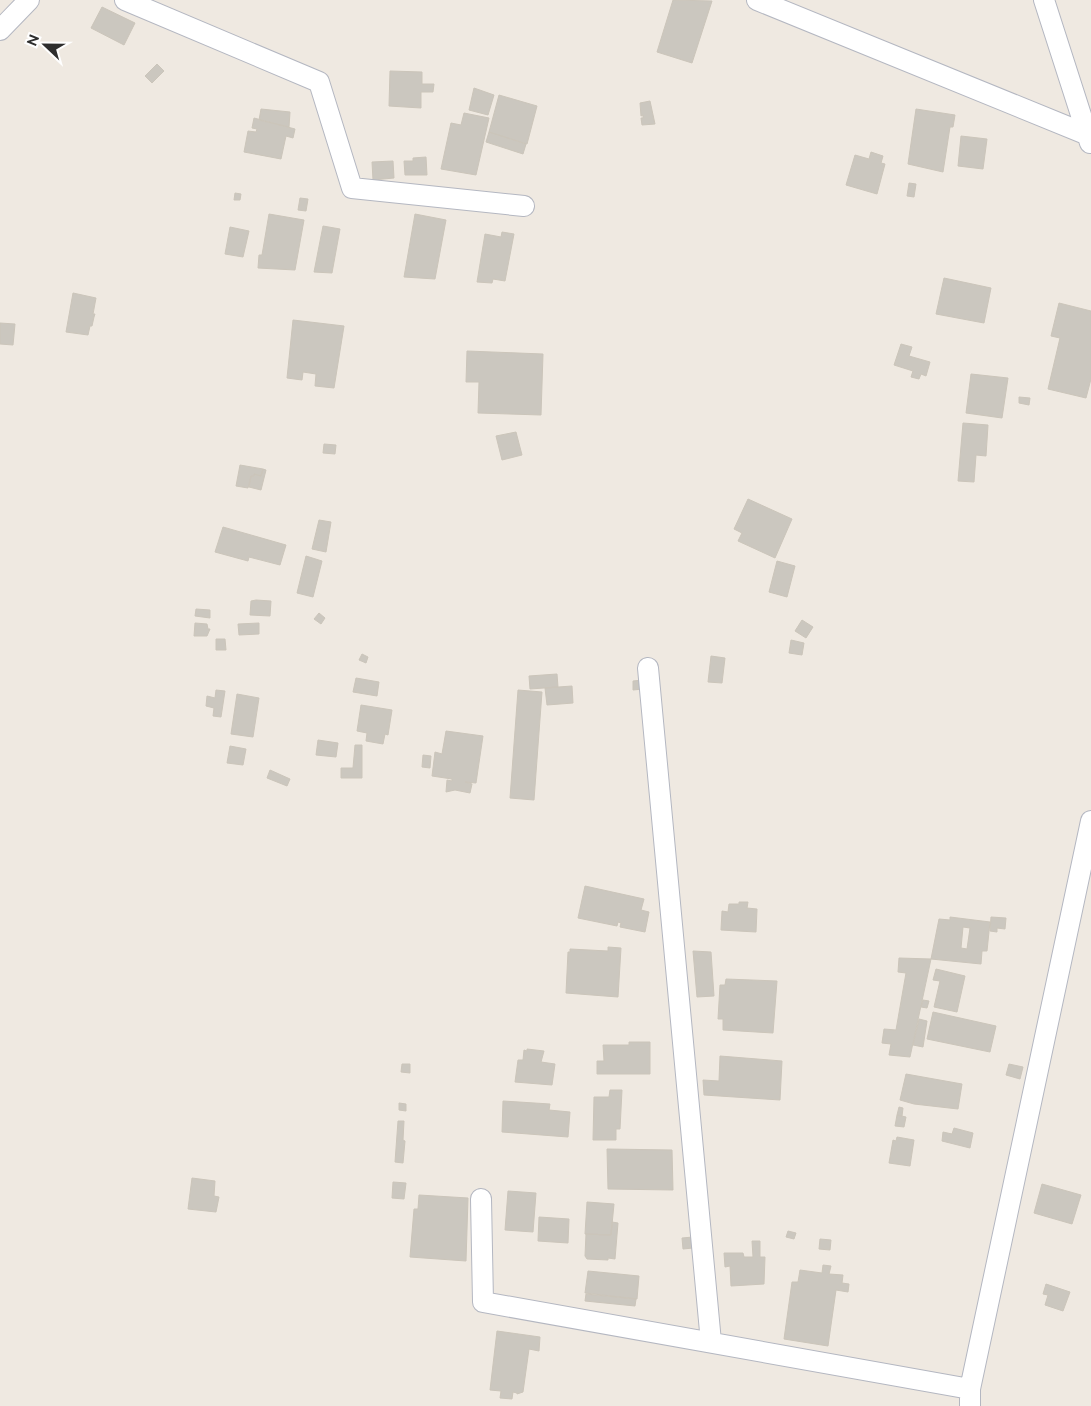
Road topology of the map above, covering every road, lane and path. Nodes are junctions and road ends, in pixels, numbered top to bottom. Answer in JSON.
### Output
{"nodes":[{"id":1,"x":29,"y":0,"type":"edge"},
{"id":2,"x":125,"y":0,"type":"edge"},
{"id":3,"x":757,"y":0,"type":"edge"},
{"id":4,"x":1044,"y":0,"type":"edge"},
{"id":5,"x":0,"y":30,"type":"edge"},
{"id":6,"x":1089,"y":141,"type":"edge"},
{"id":7,"x":524,"y":206,"type":"dead end"},
{"id":8,"x":648,"y":668,"type":"dead end"},
{"id":9,"x":1091,"y":820,"type":"edge"},
{"id":10,"x":481,"y":1198,"type":"dead end"},
{"id":11,"x":710,"y":1342,"type":"junction"},
{"id":12,"x":970,"y":1398,"type":"edge"}],
"edges":[{"from":1,"to":5,"type":"street"},
{"from":2,"to":7,"type":"street"},
{"from":3,"to":6,"type":"street"},
{"from":4,"to":6,"type":"street"},
{"from":8,"to":11,"type":"street"},
{"from":9,"to":12,"type":"street"},
{"from":10,"to":11,"type":"street"},
{"from":11,"to":12,"type":"street"}]}
